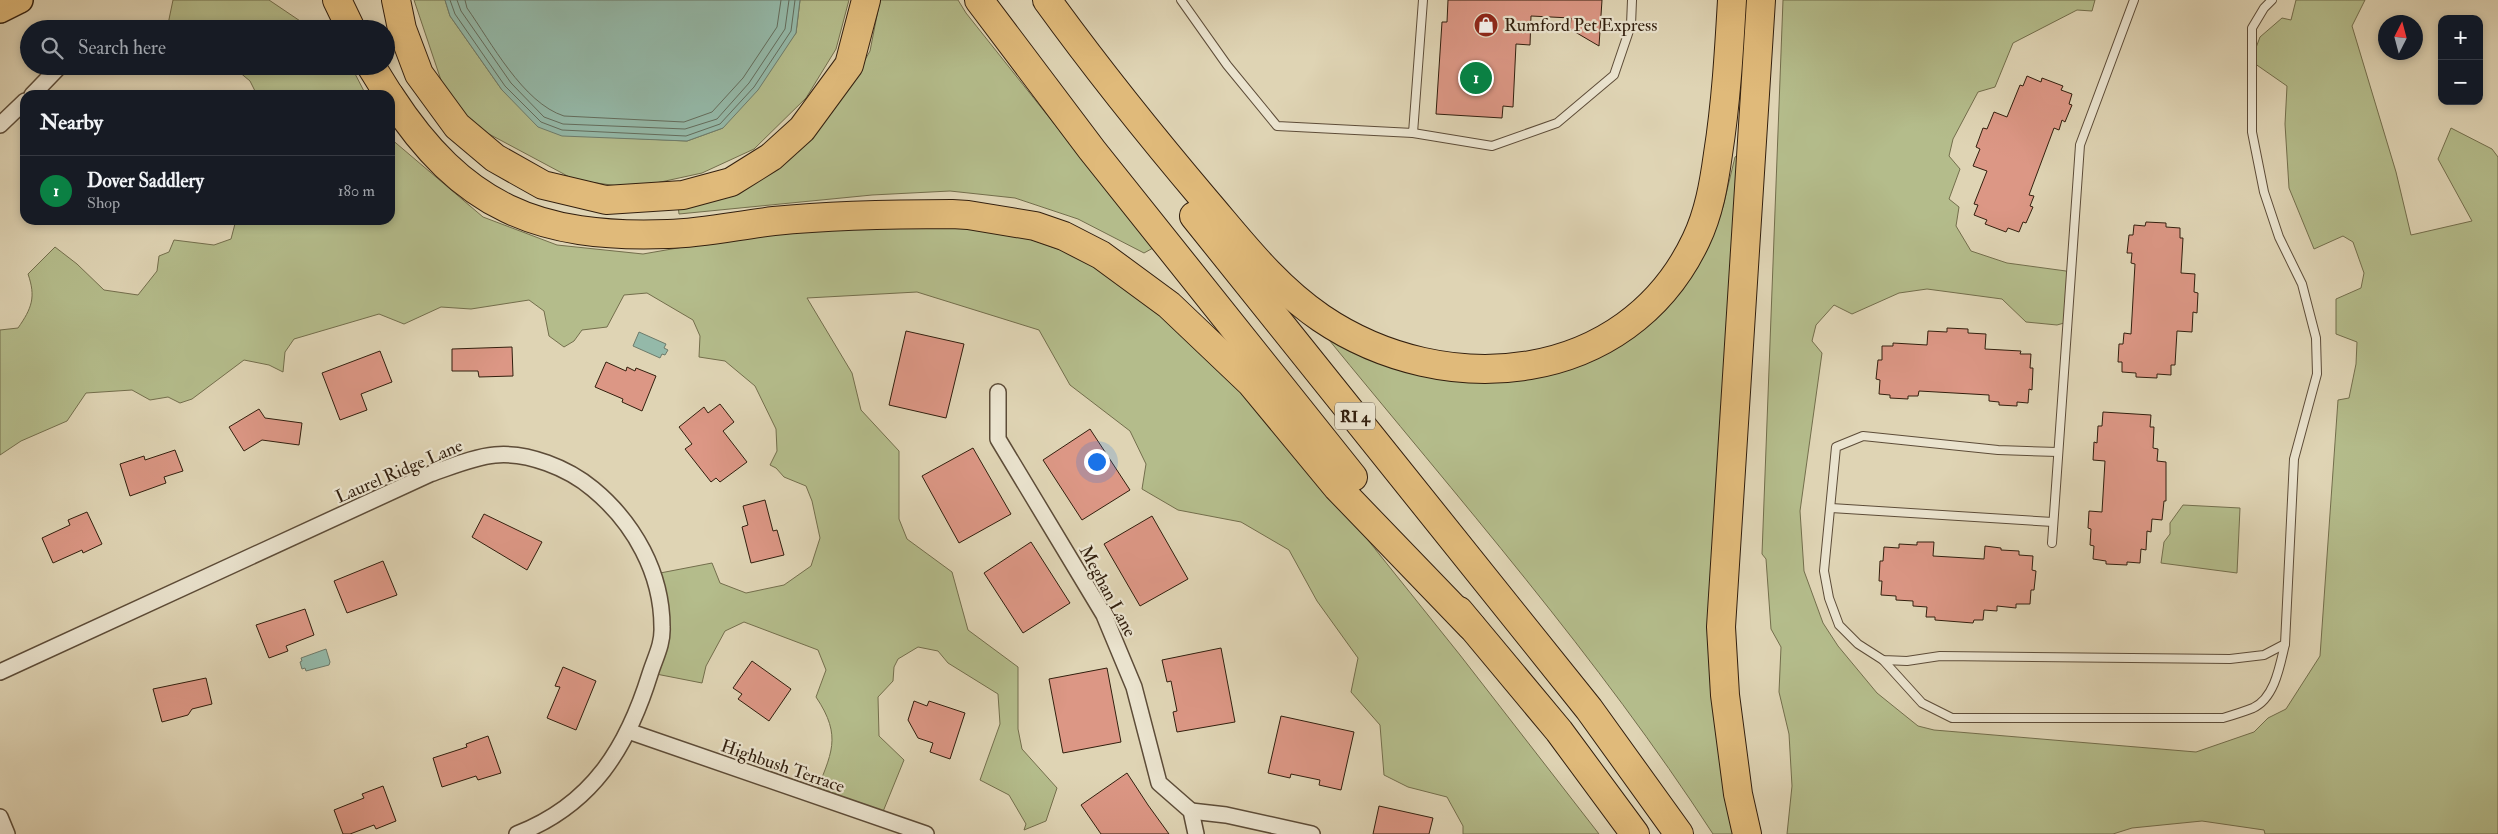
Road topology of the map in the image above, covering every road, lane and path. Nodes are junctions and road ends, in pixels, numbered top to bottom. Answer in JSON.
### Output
{"nodes":[{"id":1,"x":11,"y":0,"type":"edge"},
{"id":2,"x":20,"y":0,"type":"edge"},
{"id":3,"x":337,"y":0,"type":"edge"},
{"id":4,"x":396,"y":0,"type":"edge"},
{"id":5,"x":866,"y":0,"type":"edge"},
{"id":6,"x":979,"y":0,"type":"edge"},
{"id":7,"x":1027,"y":0,"type":"edge"},
{"id":8,"x":1047,"y":0,"type":"edge"},
{"id":9,"x":1181,"y":0,"type":"edge"},
{"id":10,"x":1423,"y":0,"type":"edge"},
{"id":11,"x":1632,"y":0,"type":"edge"},
{"id":12,"x":1732,"y":0,"type":"edge"},
{"id":13,"x":1761,"y":0,"type":"edge"},
{"id":14,"x":2134,"y":0,"type":"edge"},
{"id":15,"x":2272,"y":0,"type":"edge"},
{"id":16,"x":0,"y":9,"type":"edge"},
{"id":17,"x":347,"y":20,"type":"edge"},
{"id":18,"x":51,"y":75,"type":"edge"},
{"id":19,"x":377,"y":75,"type":"edge"},
{"id":20,"x":37,"y":90,"type":"edge"},
{"id":21,"x":386,"y":90,"type":"edge"},
{"id":22,"x":395,"y":103,"type":"edge"},
{"id":23,"x":20,"y":106,"type":"edge"},
{"id":24,"x":0,"y":125,"type":"edge"},
{"id":25,"x":1414,"y":133,"type":"junction"},
{"id":26,"x":998,"y":392,"type":"dead end"},
{"id":27,"x":2058,"y":452,"type":"junction"},
{"id":28,"x":1831,"y":508,"type":"junction"},
{"id":29,"x":2053,"y":522,"type":"junction"},
{"id":30,"x":2052,"y":543,"type":"dead end"},
{"id":31,"x":1470,"y":626,"type":"junction"},
{"id":32,"x":2284,"y":644,"type":"junction"},
{"id":33,"x":1883,"y":660,"type":"junction"},
{"id":34,"x":0,"y":672,"type":"edge"},
{"id":35,"x":628,"y":731,"type":"junction"},
{"id":36,"x":1191,"y":810,"type":"junction"},
{"id":37,"x":0,"y":817,"type":"edge"},
{"id":38,"x":7,"y":834,"type":"edge"},
{"id":39,"x":517,"y":834,"type":"edge"},
{"id":40,"x":926,"y":834,"type":"edge"},
{"id":41,"x":1196,"y":834,"type":"edge"},
{"id":42,"x":1312,"y":834,"type":"edge"},
{"id":43,"x":1635,"y":834,"type":"edge"},
{"id":44,"x":1679,"y":834,"type":"edge"},
{"id":45,"x":1747,"y":834,"type":"edge"}],
"edges":[{"from":1,"to":16,"type":"main road"},
{"from":2,"to":16,"type":"main road"},
{"from":3,"to":17,"type":"highway"},
{"from":4,"to":5,"type":"highway"},
{"from":6,"to":31,"type":"highway","number":"RI 4"},
{"from":7,"to":44,"type":"highway","number":"RI 4"},
{"from":8,"to":12,"type":"highway"},
{"from":9,"to":25,"type":"lane"},
{"from":10,"to":25,"type":"lane"},
{"from":11,"to":25,"type":"lane"},
{"from":13,"to":45,"type":"highway"},
{"from":14,"to":27,"type":"lane"},
{"from":15,"to":32,"type":"lane"},
{"from":18,"to":20,"type":"street"},
{"from":19,"to":21,"type":"highway"},
{"from":22,"to":31,"type":"highway"},
{"from":23,"to":24,"type":"street"},
{"from":26,"to":36,"type":"street","name":"Meghan Lane"},
{"from":27,"to":28,"type":"lane"},
{"from":27,"to":29,"type":"lane"},
{"from":28,"to":29,"type":"lane"},
{"from":28,"to":33,"type":"lane"},
{"from":29,"to":30,"type":"lane"},
{"from":31,"to":43,"type":"highway","number":"RI 4"},
{"from":32,"to":33,"type":"lane"},
{"from":32,"to":33,"type":"lane"},
{"from":34,"to":35,"type":"street","name":"Laurel Ridge Lane"},
{"from":35,"to":39,"type":"street","name":"Laurel Ridge Lane"},
{"from":35,"to":40,"type":"street","name":"Highbush Terrace"},
{"from":36,"to":41,"type":"street"},
{"from":36,"to":42,"type":"street"},
{"from":37,"to":38,"type":"street"}]}
